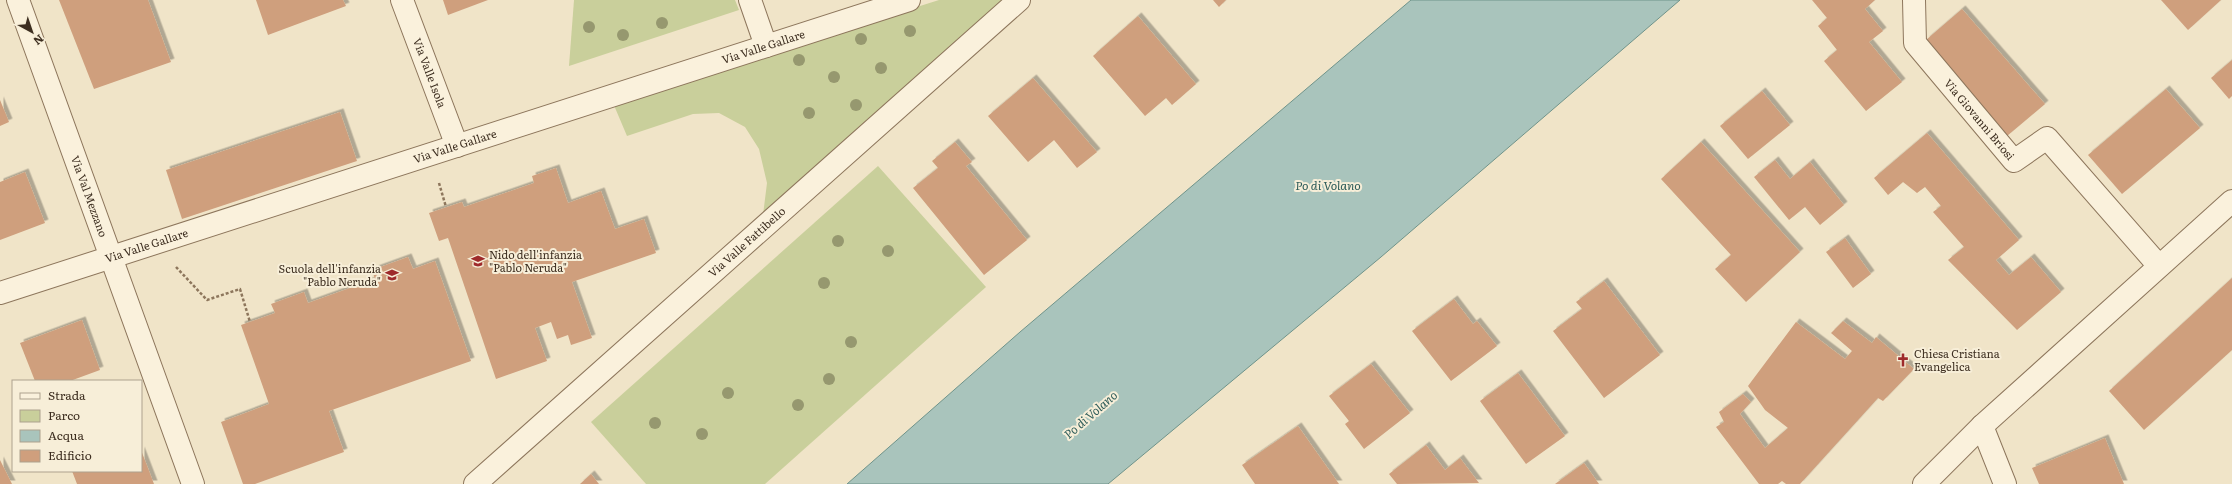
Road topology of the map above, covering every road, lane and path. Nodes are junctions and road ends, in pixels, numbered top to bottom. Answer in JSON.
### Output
{"nodes":[{"id":1,"x":18,"y":0,"type":"edge"},
{"id":2,"x":402,"y":0,"type":"edge"},
{"id":3,"x":750,"y":0,"type":"edge"},
{"id":4,"x":909,"y":0,"type":"edge"},
{"id":5,"x":1019,"y":0,"type":"edge"},
{"id":6,"x":1914,"y":0,"type":"edge"},
{"id":7,"x":766,"y":46,"type":"junction"},
{"id":8,"x":457,"y":146,"type":"junction"},
{"id":9,"x":2232,"y":201,"type":"edge"},
{"id":10,"x":162,"y":240,"type":"junction"},
{"id":11,"x":110,"y":258,"type":"junction"},
{"id":12,"x":2159,"y":266,"type":"junction"},
{"id":13,"x":0,"y":293,"type":"edge"},
{"id":14,"x":250,"y":322,"type":"dead end"},
{"id":15,"x":1982,"y":426,"type":"junction"},
{"id":16,"x":193,"y":484,"type":"edge"},
{"id":17,"x":475,"y":484,"type":"edge"},
{"id":18,"x":1924,"y":484,"type":"edge"},
{"id":19,"x":2005,"y":484,"type":"edge"}],
"edges":[{"from":1,"to":11,"type":"street","name":"Via Val Mezzano"},
{"from":2,"to":8,"type":"street","name":"Via Valle Isola"},
{"from":3,"to":7,"type":"street"},
{"from":4,"to":7,"type":"street","name":"Via Valle Gallare"},
{"from":5,"to":17,"type":"street","name":"Via Valle Fattibello"},
{"from":6,"to":12,"type":"street","name":"Via Giovanni Briosi"},
{"from":7,"to":8,"type":"street","name":"Via Valle Gallare"},
{"from":8,"to":10,"type":"street","name":"Via Valle Gallare"},
{"from":9,"to":12,"type":"street"},
{"from":10,"to":11,"type":"street","name":"Via Valle Gallare"},
{"from":10,"to":14,"type":"path"},
{"from":11,"to":13,"type":"street","name":"Via Valle Gallare"},
{"from":11,"to":16,"type":"street","name":"Via Val Mezzano"},
{"from":12,"to":15,"type":"street"},
{"from":15,"to":18,"type":"street"},
{"from":15,"to":19,"type":"street"}]}
